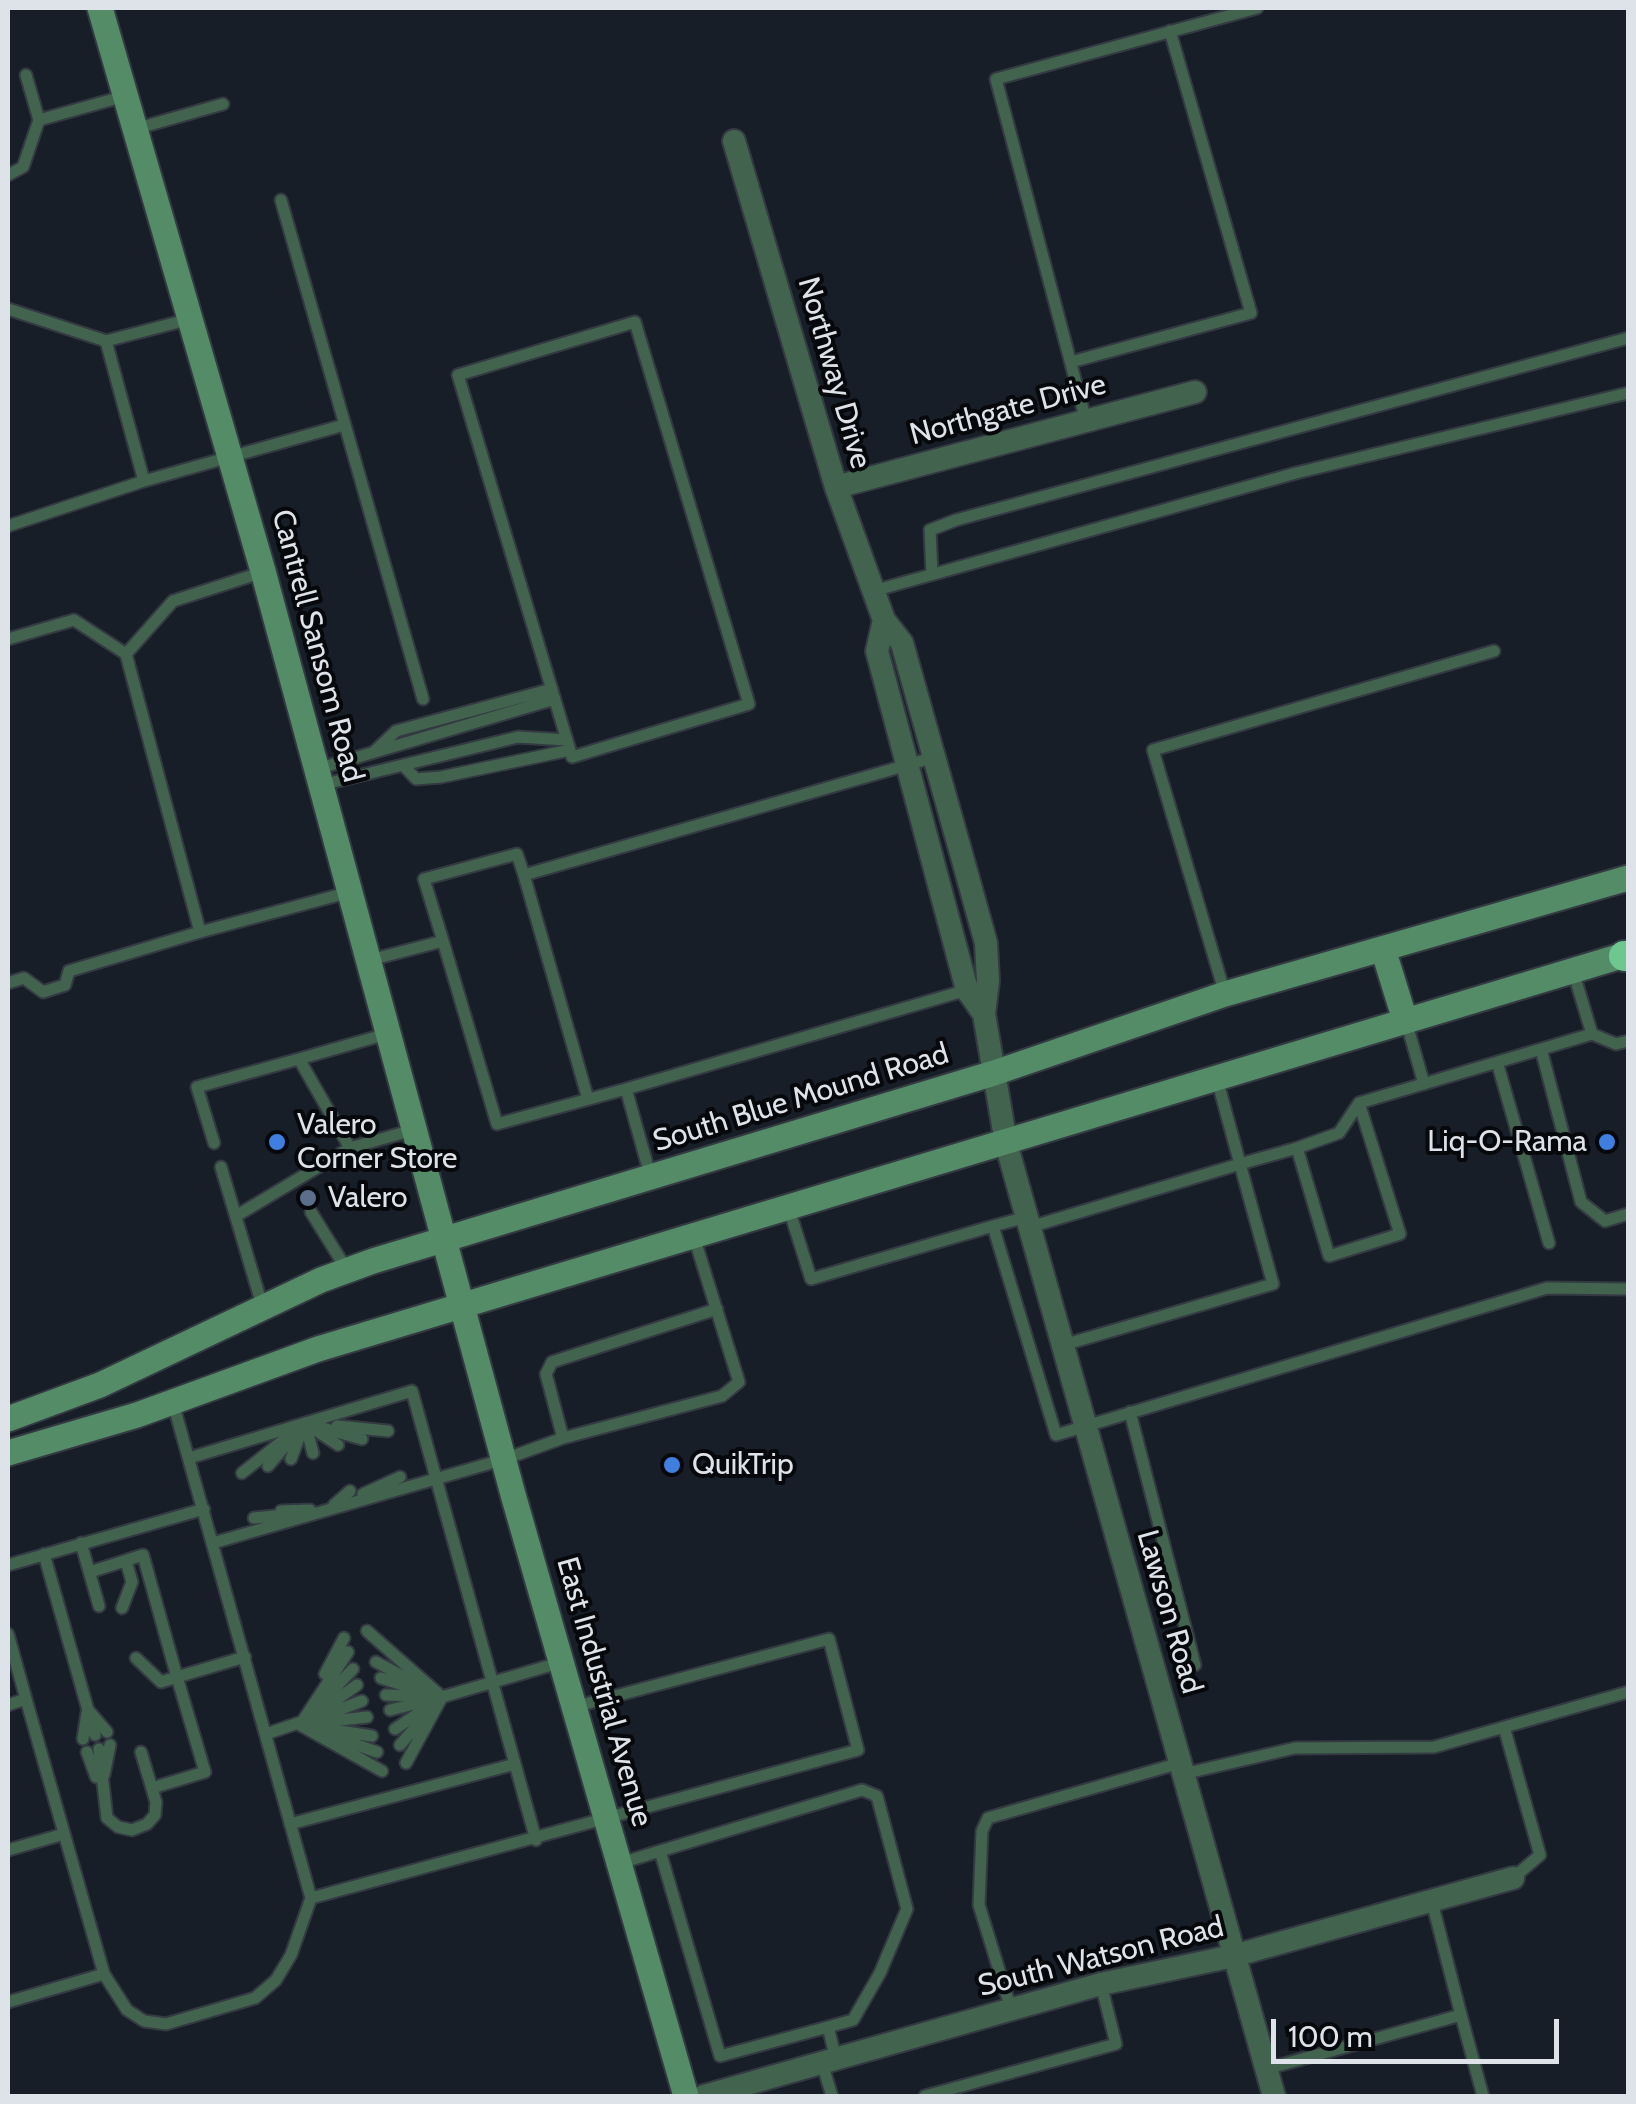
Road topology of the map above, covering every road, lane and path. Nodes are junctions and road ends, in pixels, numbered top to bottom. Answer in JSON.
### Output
{"nodes":[{"id":1,"x":100,"y":8,"type":"edge"},
{"id":2,"x":1257,"y":8,"type":"edge"},
{"id":3,"x":1170,"y":32,"type":"junction"},
{"id":4,"x":26,"y":76,"type":"dead end"},
{"id":5,"x":125,"y":96,"type":"junction"},
{"id":6,"x":223,"y":104,"type":"dead end"},
{"id":7,"x":39,"y":120,"type":"junction"},
{"id":8,"x":135,"y":129,"type":"junction"},
{"id":9,"x":734,"y":141,"type":"dead end"},
{"id":10,"x":8,"y":175,"type":"edge"},
{"id":11,"x":281,"y":200,"type":"dead end"},
{"id":12,"x":8,"y":309,"type":"edge"},
{"id":13,"x":192,"y":319,"type":"junction"},
{"id":14,"x":1628,"y":338,"type":"edge"},
{"id":15,"x":106,"y":342,"type":"junction"},
{"id":16,"x":1070,"y":362,"type":"junction"},
{"id":17,"x":1195,"y":392,"type":"dead end"},
{"id":18,"x":1628,"y":393,"type":"edge"},
{"id":19,"x":1086,"y":421,"type":"junction"},
{"id":20,"x":344,"y":425,"type":"junction"},
{"id":21,"x":231,"y":457,"type":"junction"},
{"id":22,"x":144,"y":481,"type":"junction"},
{"id":23,"x":836,"y":487,"type":"junction"},
{"id":24,"x":8,"y":526,"type":"edge"},
{"id":25,"x":263,"y":572,"type":"junction"},
{"id":26,"x":932,"y":574,"type":"junction"},
{"id":27,"x":873,"y":591,"type":"junction"},
{"id":28,"x":884,"y":620,"type":"junction"},
{"id":29,"x":8,"y":639,"type":"edge"},
{"id":30,"x":1494,"y":650,"type":"dead end"},
{"id":31,"x":126,"y":654,"type":"junction"},
{"id":32,"x":553,"y":694,"type":"junction"},
{"id":33,"x":423,"y":698,"type":"dead end"},
{"id":34,"x":568,"y":745,"type":"junction"},
{"id":35,"x":935,"y":758,"type":"junction"},
{"id":36,"x":404,"y":766,"type":"junction"},
{"id":37,"x":908,"y":767,"type":"junction"},
{"id":38,"x":319,"y":777,"type":"junction"},
{"id":39,"x":1628,"y":870,"type":"edge"},
{"id":40,"x":524,"y":875,"type":"junction"},
{"id":41,"x":1628,"y":878,"type":"edge"},
{"id":42,"x":1595,"y":888,"type":"junction"},
{"id":43,"x":350,"y":892,"type":"junction"},
{"id":44,"x":200,"y":932,"type":"junction"},
{"id":45,"x":443,"y":941,"type":"junction"},
{"id":46,"x":1383,"y":949,"type":"junction"},
{"id":47,"x":1627,"y":955,"type":"edge"},
{"id":48,"x":370,"y":960,"type":"junction"},
{"id":49,"x":1573,"y":971,"type":"junction"},
{"id":50,"x":8,"y":983,"type":"edge"},
{"id":51,"x":967,"y":990,"type":"junction"},
{"id":52,"x":1225,"y":994,"type":"junction"},
{"id":53,"x":984,"y":1014,"type":"junction"},
{"id":54,"x":1406,"y":1020,"type":"junction"},
{"id":55,"x":390,"y":1033,"type":"junction"},
{"id":56,"x":1592,"y":1034,"type":"junction"},
{"id":57,"x":1628,"y":1041,"type":"edge"},
{"id":58,"x":1541,"y":1049,"type":"junction"},
{"id":59,"x":300,"y":1060,"type":"junction"},
{"id":60,"x":1497,"y":1062,"type":"junction"},
{"id":61,"x":994,"y":1073,"type":"junction"},
{"id":62,"x":1216,"y":1076,"type":"junction"},
{"id":63,"x":1424,"y":1084,"type":"junction"},
{"id":64,"x":626,"y":1089,"type":"junction"},
{"id":65,"x":588,"y":1099,"type":"junction"},
{"id":66,"x":1359,"y":1103,"type":"junction"},
{"id":67,"x":416,"y":1129,"type":"junction"},
{"id":68,"x":214,"y":1143,"type":"dead end"},
{"id":69,"x":1006,"y":1144,"type":"junction"},
{"id":70,"x":350,"y":1148,"type":"junction"},
{"id":71,"x":1297,"y":1148,"type":"junction"},
{"id":72,"x":1240,"y":1164,"type":"junction"},
{"id":73,"x":221,"y":1167,"type":"dead end"},
{"id":74,"x":651,"y":1178,"type":"junction"},
{"id":75,"x":789,"y":1209,"type":"junction"},
{"id":76,"x":311,"y":1212,"type":"dead end"},
{"id":77,"x":1628,"y":1214,"type":"edge"},
{"id":78,"x":236,"y":1216,"type":"junction"},
{"id":79,"x":1028,"y":1222,"type":"junction"},
{"id":80,"x":993,"y":1226,"type":"junction"},
{"id":81,"x":694,"y":1238,"type":"junction"},
{"id":82,"x":445,"y":1239,"type":"junction"},
{"id":83,"x":1549,"y":1243,"type":"dead end"},
{"id":84,"x":347,"y":1270,"type":"junction"},
{"id":85,"x":1628,"y":1289,"type":"edge"},
{"id":86,"x":464,"y":1305,"type":"junction"},
{"id":87,"x":264,"y":1308,"type":"junction"},
{"id":88,"x":717,"y":1309,"type":"junction"},
{"id":89,"x":1063,"y":1345,"type":"junction"},
{"id":90,"x":173,"y":1403,"type":"junction"},
{"id":91,"x":1130,"y":1412,"type":"junction"},
{"id":92,"x":8,"y":1418,"type":"edge"},
{"id":93,"x":305,"y":1423,"type":"junction"},
{"id":94,"x":1085,"y":1425,"type":"junction"},
{"id":95,"x":388,"y":1431,"type":"dead end"},
{"id":96,"x":362,"y":1438,"type":"dead end"},
{"id":97,"x":563,"y":1438,"type":"junction"},
{"id":98,"x":338,"y":1446,"type":"dead end"},
{"id":99,"x":8,"y":1452,"type":"edge"},
{"id":100,"x":313,"y":1453,"type":"dead end"},
{"id":101,"x":189,"y":1458,"type":"junction"},
{"id":102,"x":291,"y":1459,"type":"dead end"},
{"id":103,"x":505,"y":1459,"type":"junction"},
{"id":104,"x":268,"y":1466,"type":"dead end"},
{"id":105,"x":242,"y":1473,"type":"dead end"},
{"id":106,"x":400,"y":1476,"type":"dead end"},
{"id":107,"x":438,"y":1479,"type":"junction"},
{"id":108,"x":374,"y":1484,"type":"dead end"},
{"id":109,"x":350,"y":1491,"type":"dead end"},
{"id":110,"x":305,"y":1504,"type":"dead end"},
{"id":111,"x":327,"y":1504,"type":"junction"},
{"id":112,"x":204,"y":1508,"type":"junction"},
{"id":113,"x":281,"y":1511,"type":"dead end"},
{"id":114,"x":254,"y":1518,"type":"dead end"},
{"id":115,"x":81,"y":1543,"type":"junction"},
{"id":116,"x":213,"y":1543,"type":"junction"},
{"id":117,"x":44,"y":1554,"type":"junction"},
{"id":118,"x":126,"y":1561,"type":"junction"},
{"id":119,"x":8,"y":1565,"type":"edge"},
{"id":120,"x":90,"y":1572,"type":"junction"},
{"id":121,"x":99,"y":1606,"type":"dead end"},
{"id":122,"x":128,"y":1606,"type":"dead end"},
{"id":123,"x":367,"y":1631,"type":"dead end"},
{"id":124,"x":8,"y":1634,"type":"edge"},
{"id":125,"x":344,"y":1638,"type":"dead end"},
{"id":126,"x":372,"y":1645,"type":"dead end"},
{"id":127,"x":348,"y":1652,"type":"dead end"},
{"id":128,"x":142,"y":1656,"type":"dead end"},
{"id":129,"x":244,"y":1657,"type":"junction"},
{"id":130,"x":376,"y":1662,"type":"dead end"},
{"id":131,"x":562,"y":1662,"type":"junction"},
{"id":132,"x":1195,"y":1665,"type":"dead end"},
{"id":133,"x":353,"y":1669,"type":"dead end"},
{"id":134,"x":177,"y":1678,"type":"junction"},
{"id":135,"x":381,"y":1678,"type":"dead end"},
{"id":136,"x":492,"y":1683,"type":"junction"},
{"id":137,"x":358,"y":1685,"type":"dead end"},
{"id":138,"x":1628,"y":1692,"type":"edge"},
{"id":139,"x":386,"y":1695,"type":"dead end"},
{"id":140,"x":442,"y":1697,"type":"junction"},
{"id":141,"x":26,"y":1699,"type":"junction"},
{"id":142,"x":362,"y":1701,"type":"dead end"},
{"id":143,"x":8,"y":1705,"type":"edge"},
{"id":144,"x":574,"y":1707,"type":"junction"},
{"id":145,"x":390,"y":1710,"type":"dead end"},
{"id":146,"x":367,"y":1717,"type":"dead end"},
{"id":147,"x":300,"y":1725,"type":"junction"},
{"id":148,"x":1504,"y":1727,"type":"junction"},
{"id":149,"x":395,"y":1728,"type":"dead end"},
{"id":150,"x":266,"y":1734,"type":"junction"},
{"id":151,"x":372,"y":1736,"type":"dead end"},
{"id":152,"x":400,"y":1745,"type":"dead end"},
{"id":153,"x":141,"y":1752,"type":"dead end"},
{"id":154,"x":377,"y":1752,"type":"dead end"},
{"id":155,"x":406,"y":1763,"type":"dead end"},
{"id":156,"x":515,"y":1764,"type":"junction"},
{"id":157,"x":1182,"y":1769,"type":"junction"},
{"id":158,"x":382,"y":1770,"type":"dead end"},
{"id":159,"x":152,"y":1788,"type":"junction"},
{"id":160,"x":607,"y":1821,"type":"junction"},
{"id":161,"x":290,"y":1824,"type":"junction"},
{"id":162,"x":64,"y":1834,"type":"junction"},
{"id":163,"x":536,"y":1840,"type":"junction"},
{"id":164,"x":8,"y":1850,"type":"edge"},
{"id":165,"x":660,"y":1851,"type":"junction"},
{"id":166,"x":620,"y":1864,"type":"junction"},
{"id":167,"x":1513,"y":1878,"type":"joint"},
{"id":168,"x":311,"y":1898,"type":"junction"},
{"id":169,"x":1432,"y":1902,"type":"junction"},
{"id":170,"x":1233,"y":1956,"type":"junction"},
{"id":171,"x":104,"y":1974,"type":"junction"},
{"id":172,"x":1100,"y":1984,"type":"junction"},
{"id":173,"x":8,"y":2002,"type":"edge"},
{"id":174,"x":1011,"y":2010,"type":"junction"},
{"id":175,"x":1461,"y":2015,"type":"junction"},
{"id":176,"x":828,"y":2027,"type":"junction"},
{"id":177,"x":829,"y":2061,"type":"junction"},
{"id":178,"x":1266,"y":2069,"type":"junction"},
{"id":179,"x":686,"y":2096,"type":"edge"},
{"id":180,"x":704,"y":2096,"type":"edge"},
{"id":181,"x":832,"y":2096,"type":"edge"},
{"id":182,"x":924,"y":2096,"type":"edge"},
{"id":183,"x":1274,"y":2096,"type":"edge"},
{"id":184,"x":1482,"y":2096,"type":"edge"}],
"edges":[{"from":1,"to":5,"type":"main road","name":"Cantrell Sansom Road"},
{"from":2,"to":3,"type":"lane"},
{"from":3,"to":16,"type":"lane"},
{"from":3,"to":16,"type":"lane"},
{"from":4,"to":7,"type":"lane"},
{"from":5,"to":7,"type":"lane"},
{"from":5,"to":8,"type":"main road","name":"Cantrell Sansom Road"},
{"from":6,"to":8,"type":"lane"},
{"from":7,"to":10,"type":"lane"},
{"from":8,"to":13,"type":"main road","name":"Cantrell Sansom Road"},
{"from":9,"to":23,"type":"street","name":"Northway Drive"},
{"from":11,"to":20,"type":"lane"},
{"from":12,"to":15,"type":"lane"},
{"from":13,"to":15,"type":"lane"},
{"from":13,"to":21,"type":"main road","name":"Cantrell Sansom Road"},
{"from":14,"to":26,"type":"lane"},
{"from":15,"to":22,"type":"lane"},
{"from":16,"to":19,"type":"lane"},
{"from":17,"to":19,"type":"street","name":"Northgate Drive"},
{"from":18,"to":26,"type":"lane"},
{"from":19,"to":23,"type":"street","name":"Northgate Drive"},
{"from":20,"to":21,"type":"lane"},
{"from":20,"to":33,"type":"lane"},
{"from":21,"to":22,"type":"lane"},
{"from":21,"to":25,"type":"main road","name":"Cantrell Sansom Road"},
{"from":22,"to":24,"type":"lane"},
{"from":23,"to":27,"type":"street","name":"Northway Drive"},
{"from":25,"to":31,"type":"lane"},
{"from":25,"to":38,"type":"main road","name":"Cantrell Sansom Road"},
{"from":26,"to":27,"type":"lane"},
{"from":27,"to":28,"type":"street","name":"Northway Drive"},
{"from":28,"to":35,"type":"street","name":"Northway Drive"},
{"from":28,"to":37,"type":"street","name":"Northway Drive"},
{"from":29,"to":31,"type":"lane"},
{"from":30,"to":52,"type":"lane"},
{"from":31,"to":44,"type":"lane"},
{"from":32,"to":34,"type":"lane"},
{"from":32,"to":34,"type":"lane"},
{"from":32,"to":38,"type":"lane"},
{"from":34,"to":36,"type":"lane"},
{"from":34,"to":36,"type":"lane"},
{"from":35,"to":37,"type":"lane"},
{"from":35,"to":53,"type":"street","name":"Northway Drive"},
{"from":36,"to":38,"type":"lane"},
{"from":37,"to":40,"type":"lane"},
{"from":37,"to":51,"type":"street","name":"Northway Drive"},
{"from":38,"to":43,"type":"main road","name":"Cantrell Sansom Road"},
{"from":39,"to":42,"type":"main road"},
{"from":40,"to":45,"type":"lane"},
{"from":40,"to":65,"type":"lane"},
{"from":41,"to":42,"type":"main road","name":"South Blue Mound Road"},
{"from":42,"to":46,"type":"main road","name":"South Blue Mound Road"},
{"from":43,"to":44,"type":"lane"},
{"from":43,"to":48,"type":"main road","name":"Cantrell Sansom Road"},
{"from":44,"to":50,"type":"lane"},
{"from":45,"to":48,"type":"lane"},
{"from":45,"to":65,"type":"lane"},
{"from":46,"to":52,"type":"main road","name":"South Blue Mound Road"},
{"from":46,"to":54,"type":"main road"},
{"from":47,"to":49,"type":"main road"},
{"from":48,"to":55,"type":"main road","name":"Cantrell Sansom Road"},
{"from":49,"to":54,"type":"main road"},
{"from":49,"to":56,"type":"lane"},
{"from":51,"to":53,"type":"street","name":"Northway Drive"},
{"from":51,"to":64,"type":"lane"},
{"from":52,"to":61,"type":"main road","name":"South Blue Mound Road"},
{"from":53,"to":61,"type":"street","name":"Northway Drive"},
{"from":54,"to":62,"type":"main road"},
{"from":54,"to":63,"type":"lane"},
{"from":55,"to":59,"type":"lane"},
{"from":55,"to":67,"type":"main road","name":"Cantrell Sansom Road"},
{"from":56,"to":57,"type":"lane"},
{"from":56,"to":58,"type":"lane"},
{"from":58,"to":60,"type":"lane"},
{"from":58,"to":77,"type":"lane"},
{"from":59,"to":68,"type":"lane"},
{"from":59,"to":70,"type":"lane"},
{"from":60,"to":63,"type":"lane"},
{"from":60,"to":83,"type":"lane"},
{"from":61,"to":69,"type":"street","name":"Northway Drive"},
{"from":61,"to":74,"type":"main road","name":"South Blue Mound Road"},
{"from":62,"to":69,"type":"main road"},
{"from":62,"to":72,"type":"lane"},
{"from":63,"to":66,"type":"lane"},
{"from":64,"to":65,"type":"lane"},
{"from":64,"to":74,"type":"lane"},
{"from":66,"to":71,"type":"lane"},
{"from":66,"to":71,"type":"lane"},
{"from":67,"to":70,"type":"lane"},
{"from":67,"to":82,"type":"main road","name":"Cantrell Sansom Road"},
{"from":69,"to":75,"type":"main road"},
{"from":69,"to":79,"type":"street","name":"Lawson Road"},
{"from":70,"to":78,"type":"lane"},
{"from":71,"to":72,"type":"lane"},
{"from":72,"to":79,"type":"lane"},
{"from":72,"to":89,"type":"lane"},
{"from":73,"to":78,"type":"lane"},
{"from":74,"to":82,"type":"main road","name":"South Blue Mound Road"},
{"from":75,"to":80,"type":"lane"},
{"from":75,"to":81,"type":"main road"},
{"from":76,"to":84,"type":"lane"},
{"from":78,"to":87,"type":"lane"},
{"from":79,"to":80,"type":"lane"},
{"from":79,"to":89,"type":"street","name":"Lawson Road"},
{"from":80,"to":94,"type":"lane"},
{"from":81,"to":86,"type":"main road"},
{"from":81,"to":88,"type":"lane"},
{"from":82,"to":84,"type":"main road","name":"South Blue Mound Road"},
{"from":82,"to":86,"type":"main road","name":"Cantrell Sansom Road"},
{"from":84,"to":87,"type":"main road","name":"South Blue Mound Road"},
{"from":85,"to":91,"type":"lane"},
{"from":86,"to":90,"type":"main road"},
{"from":86,"to":103,"type":"main road","name":"East Industrial Avenue"},
{"from":87,"to":92,"type":"main road","name":"South Blue Mound Road"},
{"from":88,"to":97,"type":"lane"},
{"from":88,"to":97,"type":"lane"},
{"from":89,"to":94,"type":"street","name":"Lawson Road"},
{"from":90,"to":99,"type":"main road"},
{"from":90,"to":101,"type":"lane"},
{"from":91,"to":94,"type":"lane"},
{"from":91,"to":132,"type":"lane"},
{"from":93,"to":95,"type":"lane"},
{"from":93,"to":96,"type":"lane"},
{"from":93,"to":98,"type":"lane"},
{"from":93,"to":100,"type":"lane"},
{"from":93,"to":101,"type":"lane"},
{"from":93,"to":102,"type":"lane"},
{"from":93,"to":104,"type":"lane"},
{"from":93,"to":105,"type":"lane"},
{"from":93,"to":107,"type":"lane"},
{"from":94,"to":157,"type":"street","name":"Lawson Road"},
{"from":97,"to":103,"type":"lane"},
{"from":101,"to":112,"type":"lane"},
{"from":103,"to":107,"type":"lane"},
{"from":103,"to":131,"type":"main road","name":"East Industrial Avenue"},
{"from":106,"to":111,"type":"lane"},
{"from":107,"to":111,"type":"lane"},
{"from":107,"to":136,"type":"lane"},
{"from":108,"to":111,"type":"lane"},
{"from":109,"to":111,"type":"lane"},
{"from":110,"to":111,"type":"lane"},
{"from":111,"to":113,"type":"lane"},
{"from":111,"to":114,"type":"lane"},
{"from":111,"to":116,"type":"lane"},
{"from":112,"to":115,"type":"lane"},
{"from":112,"to":116,"type":"lane"},
{"from":115,"to":117,"type":"lane"},
{"from":115,"to":120,"type":"lane"},
{"from":116,"to":129,"type":"lane"},
{"from":117,"to":119,"type":"lane"},
{"from":117,"to":159,"type":"lane"},
{"from":118,"to":120,"type":"lane"},
{"from":118,"to":122,"type":"lane"},
{"from":118,"to":134,"type":"lane"},
{"from":120,"to":121,"type":"lane"},
{"from":123,"to":140,"type":"lane"},
{"from":124,"to":141,"type":"lane"},
{"from":125,"to":147,"type":"lane"},
{"from":126,"to":140,"type":"lane"},
{"from":127,"to":147,"type":"lane"},
{"from":128,"to":134,"type":"lane"},
{"from":129,"to":134,"type":"lane"},
{"from":129,"to":150,"type":"lane"},
{"from":130,"to":140,"type":"lane"},
{"from":131,"to":136,"type":"lane"},
{"from":131,"to":144,"type":"main road","name":"East Industrial Avenue"},
{"from":133,"to":147,"type":"lane"},
{"from":134,"to":159,"type":"lane"},
{"from":135,"to":140,"type":"lane"},
{"from":136,"to":140,"type":"lane"},
{"from":136,"to":156,"type":"lane"},
{"from":137,"to":147,"type":"lane"},
{"from":138,"to":148,"type":"lane"},
{"from":139,"to":140,"type":"lane"},
{"from":140,"to":145,"type":"lane"},
{"from":140,"to":149,"type":"lane"},
{"from":140,"to":152,"type":"lane"},
{"from":140,"to":155,"type":"lane"},
{"from":141,"to":143,"type":"lane"},
{"from":141,"to":162,"type":"lane"},
{"from":142,"to":147,"type":"lane"},
{"from":144,"to":160,"type":"main road","name":"East Industrial Avenue"},
{"from":144,"to":160,"type":"lane"},
{"from":146,"to":147,"type":"lane"},
{"from":147,"to":150,"type":"lane"},
{"from":147,"to":151,"type":"lane"},
{"from":147,"to":154,"type":"lane"},
{"from":147,"to":158,"type":"lane"},
{"from":148,"to":157,"type":"lane"},
{"from":148,"to":167,"type":"lane"},
{"from":150,"to":161,"type":"lane"},
{"from":153,"to":159,"type":"lane"},
{"from":156,"to":161,"type":"lane"},
{"from":156,"to":163,"type":"lane"},
{"from":157,"to":170,"type":"street","name":"Lawson Road"},
{"from":157,"to":174,"type":"lane"},
{"from":160,"to":163,"type":"lane"},
{"from":160,"to":166,"type":"main road","name":"East Industrial Avenue"},
{"from":161,"to":168,"type":"lane"},
{"from":162,"to":164,"type":"lane"},
{"from":162,"to":171,"type":"lane"},
{"from":163,"to":168,"type":"lane"},
{"from":165,"to":166,"type":"lane"},
{"from":165,"to":176,"type":"lane"},
{"from":165,"to":176,"type":"lane"},
{"from":166,"to":179,"type":"main road","name":"East Industrial Avenue"},
{"from":167,"to":169,"type":"street","name":"South Watson Road"},
{"from":168,"to":171,"type":"lane"},
{"from":169,"to":170,"type":"street","name":"South Watson Road"},
{"from":169,"to":175,"type":"lane"},
{"from":170,"to":172,"type":"street","name":"South Watson Road"},
{"from":170,"to":178,"type":"street","name":"Lawson Road"},
{"from":171,"to":173,"type":"lane"},
{"from":172,"to":174,"type":"street","name":"South Watson Road"},
{"from":172,"to":182,"type":"lane"},
{"from":174,"to":177,"type":"street","name":"South Watson Road"},
{"from":175,"to":178,"type":"lane"},
{"from":175,"to":184,"type":"lane"},
{"from":176,"to":177,"type":"lane"},
{"from":177,"to":180,"type":"street","name":"South Watson Road"},
{"from":177,"to":181,"type":"lane"},
{"from":178,"to":183,"type":"street","name":"Lawson Road"}]}
